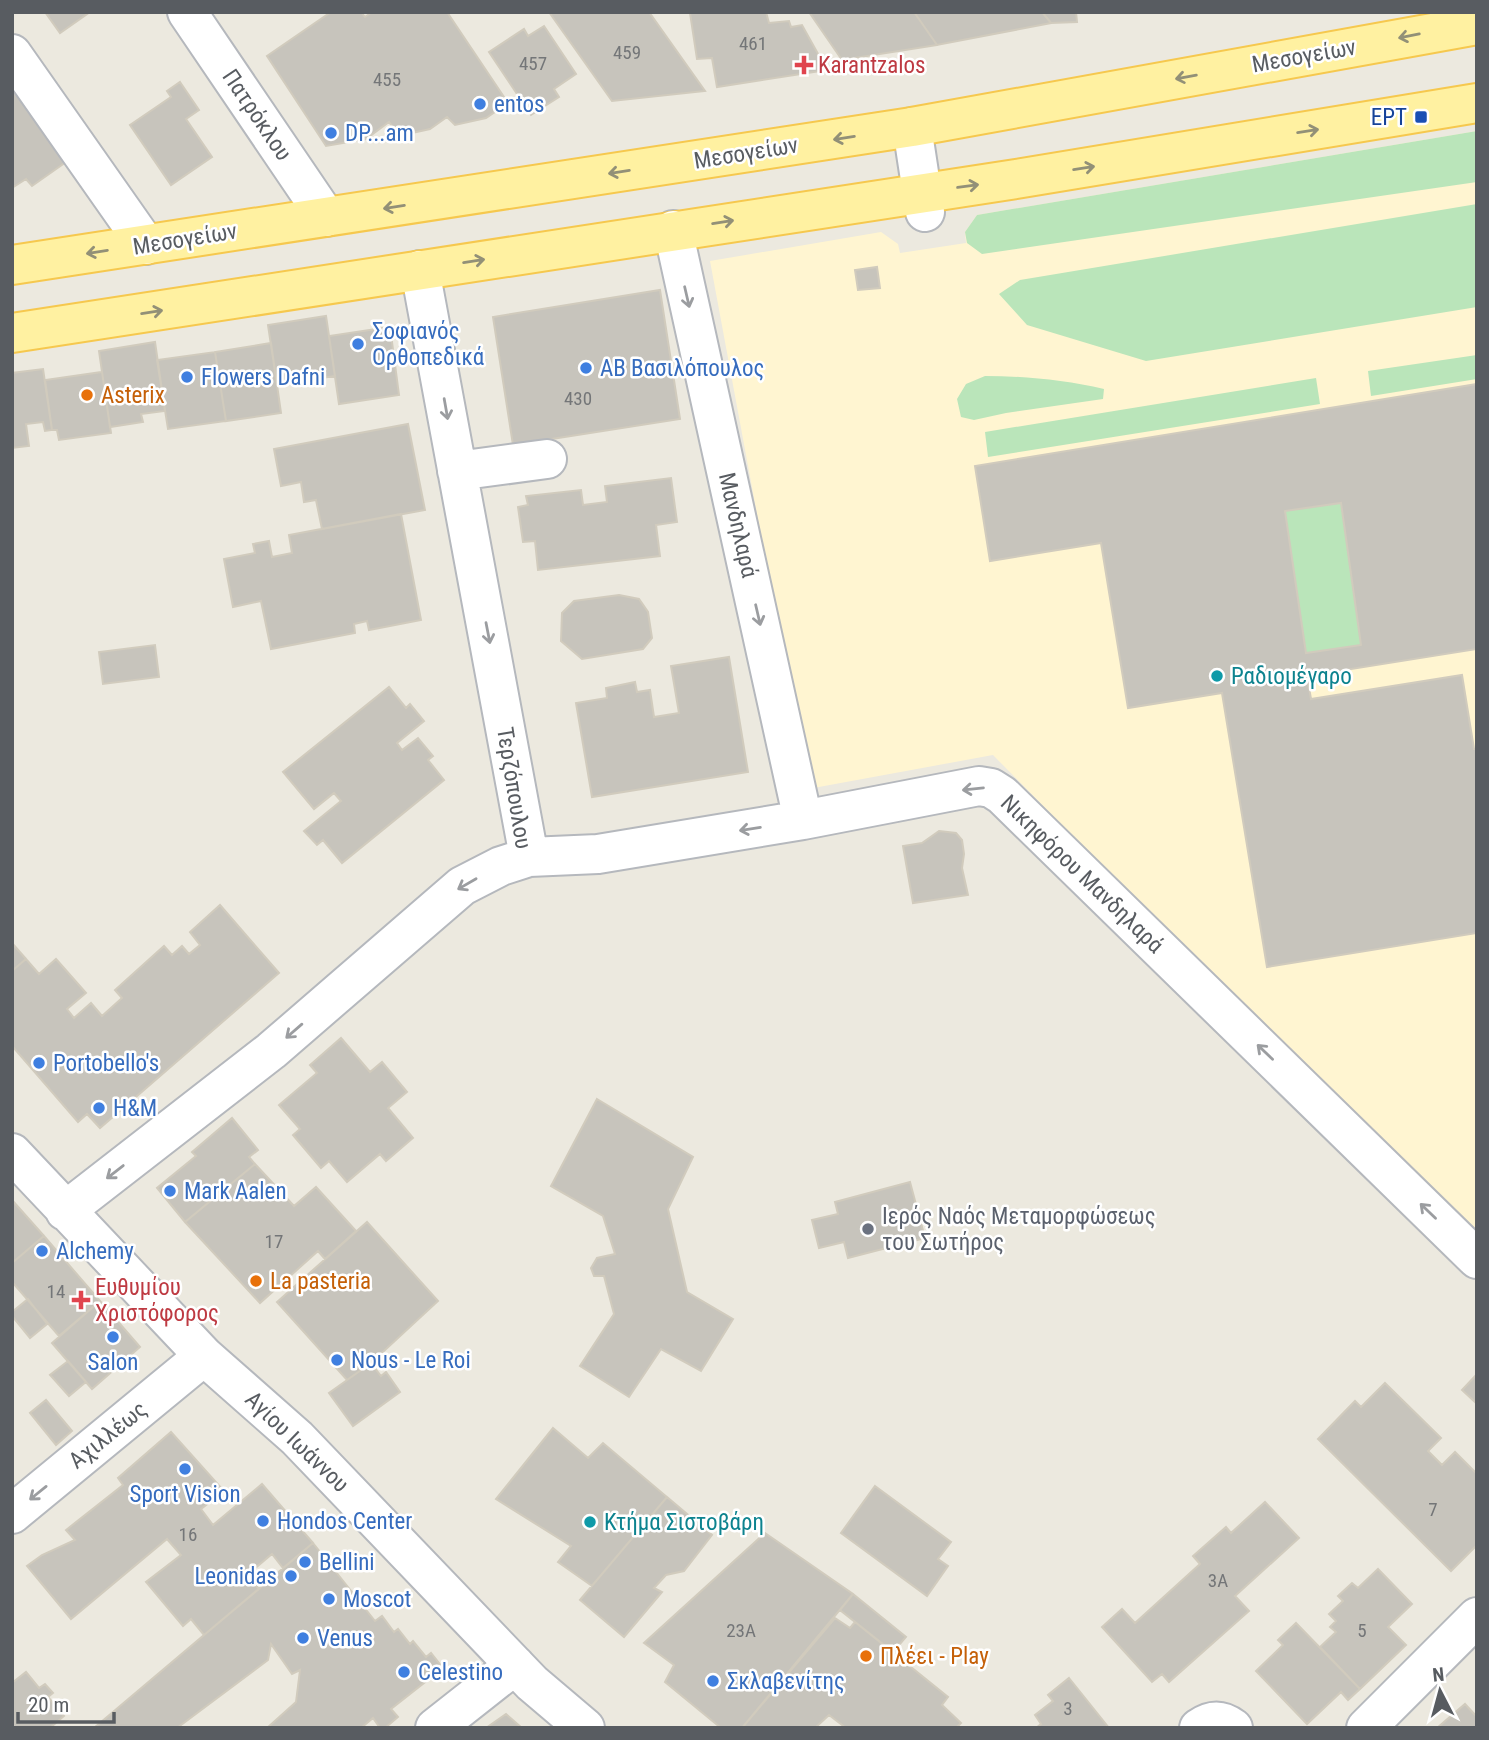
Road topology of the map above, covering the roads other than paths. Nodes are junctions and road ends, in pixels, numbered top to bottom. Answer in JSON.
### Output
{"nodes":[{"id":1,"x":187,"y":12,"type":"edge"},
{"id":2,"x":1477,"y":25,"type":"edge"},
{"id":3,"x":12,"y":54,"type":"edge"},
{"id":4,"x":1477,"y":103,"type":"edge"},
{"id":5,"x":912,"y":127,"type":"junction"},
{"id":6,"x":922,"y":203,"type":"junction"},
{"id":7,"x":326,"y":217,"type":"junction"},
{"id":8,"x":673,"y":230,"type":"junction"},
{"id":9,"x":146,"y":245,"type":"junction"},
{"id":10,"x":12,"y":265,"type":"edge"},
{"id":11,"x":420,"y":270,"type":"junction"},
{"id":12,"x":12,"y":334,"type":"edge"},
{"id":13,"x":547,"y":459,"type":"dead end"},
{"id":14,"x":457,"y":471,"type":"junction"},
{"id":15,"x":803,"y":820,"type":"junction"},
{"id":16,"x":529,"y":857,"type":"junction"},
{"id":17,"x":12,"y":1153,"type":"edge"},
{"id":18,"x":65,"y":1211,"type":"junction"},
{"id":19,"x":1477,"y":1259,"type":"edge"},
{"id":20,"x":204,"y":1356,"type":"junction"},
{"id":21,"x":12,"y":1514,"type":"edge"},
{"id":22,"x":1477,"y":1617,"type":"edge"},
{"id":23,"x":515,"y":1665,"type":"junction"},
{"id":24,"x":435,"y":1728,"type":"edge"},
{"id":25,"x":585,"y":1728,"type":"edge"},
{"id":26,"x":1199,"y":1728,"type":"edge"},
{"id":27,"x":1233,"y":1728,"type":"edge"},
{"id":28,"x":1366,"y":1728,"type":"edge"}],
"edges":[{"from":1,"to":7,"type":"street","name":"Πατρόκλου"},
{"from":2,"to":5,"type":"main road","name":"Μεσογείων","one_way":true},
{"from":3,"to":9,"type":"street"},
{"from":6,"to":4,"type":"main road","one_way":true},
{"from":5,"to":6,"type":"street"},
{"from":5,"to":7,"type":"main road","name":"Μεσογείων","one_way":true},
{"from":8,"to":6,"type":"main road","one_way":true},
{"from":7,"to":9,"type":"main road","name":"Μεσογείων"},
{"from":11,"to":8,"type":"main road","one_way":true},
{"from":8,"to":15,"type":"street","name":"Μανδηλαρά","one_way":true},
{"from":9,"to":10,"type":"main road","name":"Μεσογείων","one_way":true},
{"from":12,"to":11,"type":"main road","one_way":true},
{"from":11,"to":14,"type":"street","name":"Τερζόπουλου","one_way":true},
{"from":13,"to":14,"type":"street"},
{"from":14,"to":16,"type":"street","name":"Τερζόπουλου","one_way":true},
{"from":15,"to":16,"type":"street","name":"Νικηφόρου Μανδηλαρά","one_way":true},
{"from":19,"to":15,"type":"street","name":"Νικηφόρου Μανδηλαρά","one_way":true},
{"from":16,"to":18,"type":"street","name":"Τερζόπουλου","one_way":true},
{"from":17,"to":18,"type":"street","name":"Αγίου Ιωάννου"},
{"from":18,"to":20,"type":"street","name":"Αγίου Ιωάννου"},
{"from":20,"to":21,"type":"street","name":"Αχιλλέως","one_way":true},
{"from":20,"to":23,"type":"street","name":"Αγίου Ιωάννου"},
{"from":22,"to":28,"type":"street"},
{"from":23,"to":24,"type":"street"},
{"from":23,"to":25,"type":"street","name":"Αγίου Ιωάννου"},
{"from":26,"to":27,"type":"street"}]}
